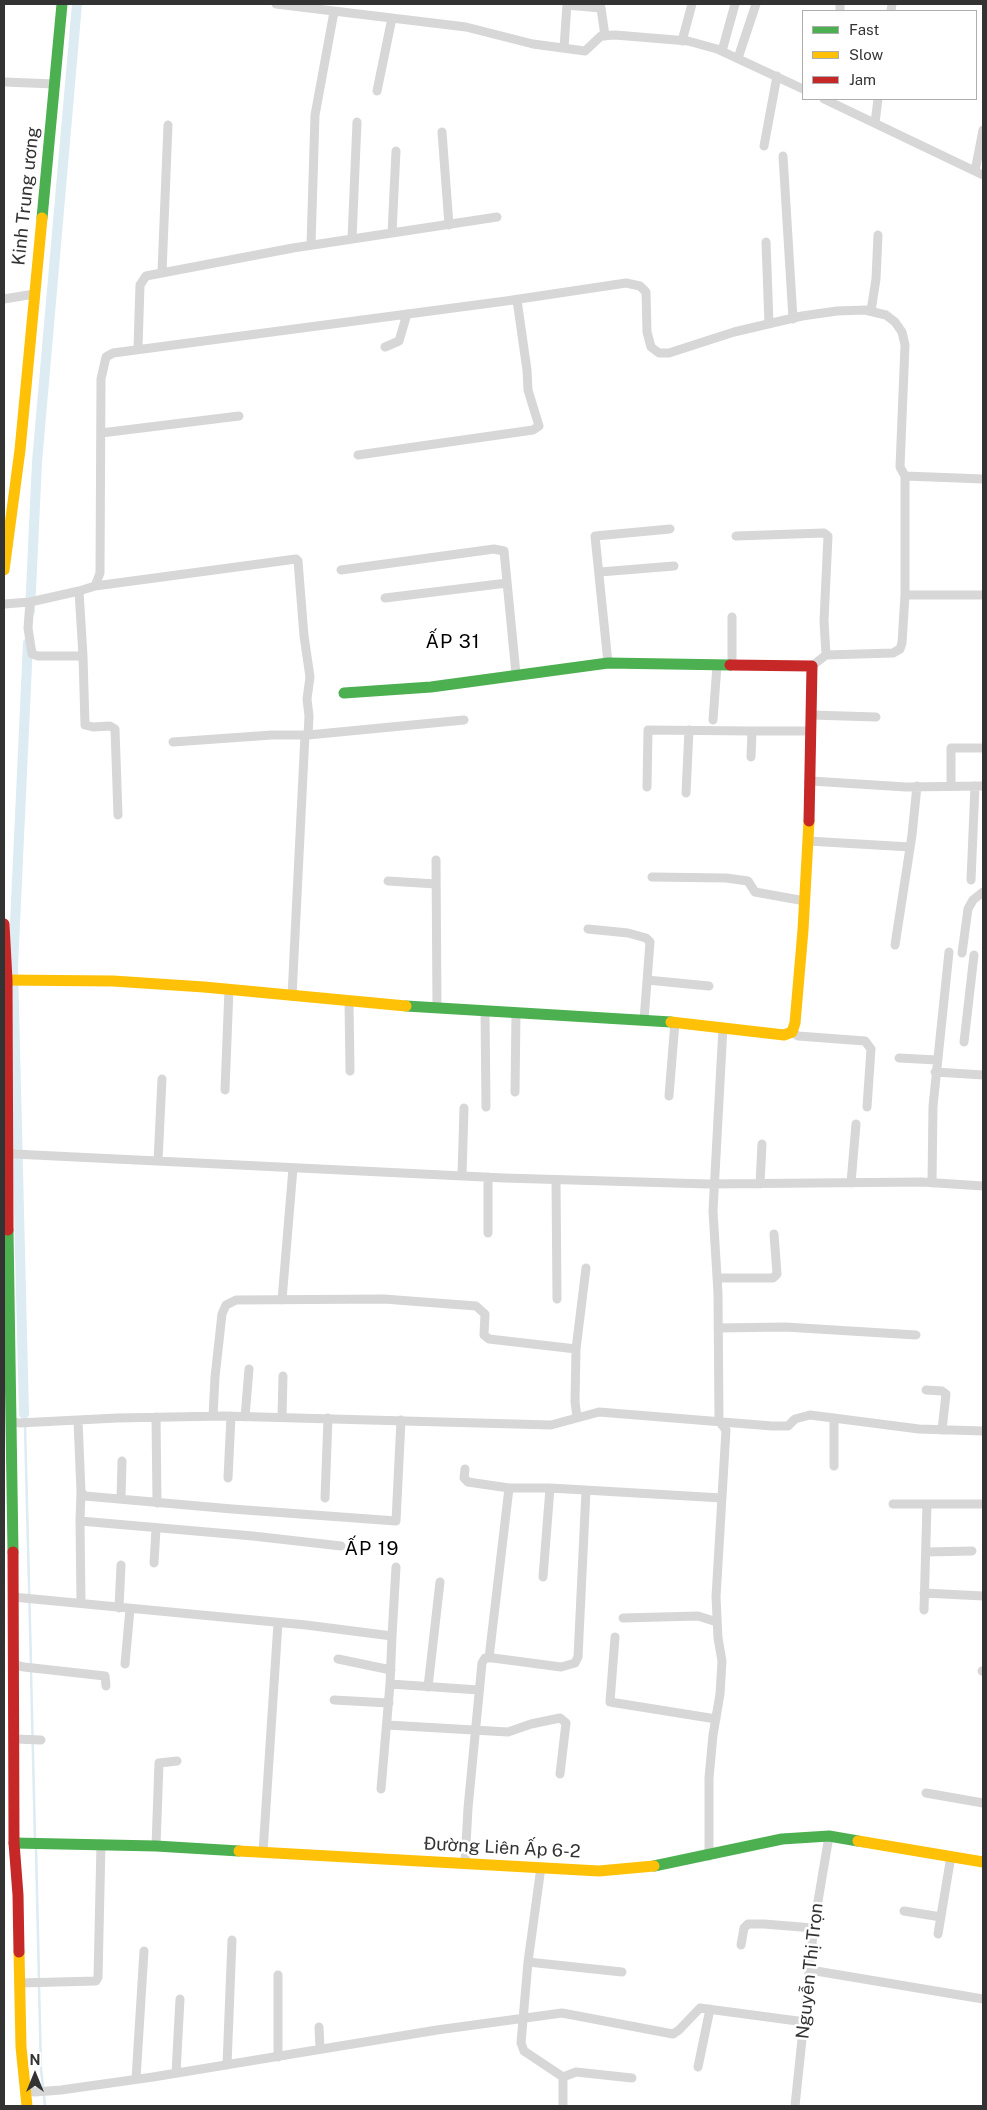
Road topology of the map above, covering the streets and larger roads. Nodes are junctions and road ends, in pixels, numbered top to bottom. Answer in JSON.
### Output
{"nodes":[{"id":1,"x":62,"y":4,"type":"edge"},
{"id":2,"x":276,"y":4,"type":"edge"},
{"id":3,"x":567,"y":4,"type":"edge"},
{"id":4,"x":692,"y":4,"type":"edge"},
{"id":5,"x":735,"y":4,"type":"edge"},
{"id":6,"x":756,"y":4,"type":"edge"},
{"id":7,"x":334,"y":12,"type":"junction"},
{"id":8,"x":392,"y":18,"type":"junction"},
{"id":9,"x":605,"y":36,"type":"junction"},
{"id":10,"x":682,"y":41,"type":"junction"},
{"id":11,"x":564,"y":48,"type":"junction"},
{"id":12,"x":722,"y":51,"type":"junction"},
{"id":13,"x":738,"y":58,"type":"junction"},
{"id":14,"x":777,"y":76,"type":"junction"},
{"id":15,"x":4,"y":82,"type":"edge"},
{"id":16,"x":55,"y":84,"type":"junction"},
{"id":17,"x":802,"y":88,"type":"edge"},
{"id":18,"x":377,"y":91,"type":"dead end"},
{"id":19,"x":826,"y":100,"type":"edge"},
{"id":20,"x":878,"y":100,"type":"edge"},
{"id":21,"x":357,"y":122,"type":"dead end"},
{"id":22,"x":875,"y":123,"type":"junction"},
{"id":23,"x":168,"y":125,"type":"dead end"},
{"id":24,"x":983,"y":130,"type":"edge"},
{"id":25,"x":442,"y":132,"type":"dead end"},
{"id":26,"x":764,"y":146,"type":"dead end"},
{"id":27,"x":396,"y":151,"type":"dead end"},
{"id":28,"x":783,"y":156,"type":"dead end"},
{"id":29,"x":979,"y":173,"type":"edge"},
{"id":30,"x":497,"y":217,"type":"dead end"},
{"id":31,"x":449,"y":225,"type":"junction"},
{"id":32,"x":392,"y":233,"type":"junction"},
{"id":33,"x":878,"y":235,"type":"dead end"},
{"id":34,"x":352,"y":239,"type":"junction"},
{"id":35,"x":766,"y":242,"type":"dead end"},
{"id":36,"x":311,"y":245,"type":"junction"},
{"id":37,"x":162,"y":272,"type":"junction"},
{"id":38,"x":34,"y":294,"type":"junction"},
{"id":39,"x":4,"y":299,"type":"edge"},
{"id":40,"x":517,"y":300,"type":"junction"},
{"id":41,"x":871,"y":311,"type":"junction"},
{"id":42,"x":408,"y":314,"type":"junction"},
{"id":43,"x":793,"y":319,"type":"junction"},
{"id":44,"x":770,"y":324,"type":"junction"},
{"id":45,"x":385,"y":347,"type":"dead end"},
{"id":46,"x":138,"y":348,"type":"junction"},
{"id":47,"x":239,"y":416,"type":"dead end"},
{"id":48,"x":102,"y":433,"type":"junction"},
{"id":49,"x":358,"y":455,"type":"dead end"},
{"id":50,"x":905,"y":476,"type":"junction"},
{"id":51,"x":983,"y":479,"type":"edge"},
{"id":52,"x":670,"y":529,"type":"dead end"},
{"id":53,"x":736,"y":536,"type":"dead end"},
{"id":54,"x":674,"y":566,"type":"dead end"},
{"id":55,"x":4,"y":570,"type":"edge"},
{"id":56,"x":341,"y":570,"type":"dead end"},
{"id":57,"x":600,"y":572,"type":"junction"},
{"id":58,"x":508,"y":583,"type":"junction"},
{"id":59,"x":95,"y":586,"type":"junction"},
{"id":60,"x":79,"y":591,"type":"junction"},
{"id":61,"x":905,"y":595,"type":"junction"},
{"id":62,"x":983,"y":596,"type":"edge"},
{"id":63,"x":384,"y":598,"type":"dead end"},
{"id":64,"x":30,"y":602,"type":"junction"},
{"id":65,"x":7,"y":603,"type":"edge"},
{"id":66,"x":732,"y":617,"type":"dead end"},
{"id":67,"x":826,"y":655,"type":"junction"},
{"id":68,"x":83,"y":656,"type":"junction"},
{"id":69,"x":608,"y":663,"type":"junction"},
{"id":70,"x":717,"y":665,"type":"junction"},
{"id":71,"x":732,"y":665,"type":"junction"},
{"id":72,"x":812,"y":666,"type":"junction"},
{"id":73,"x":516,"y":674,"type":"junction"},
{"id":74,"x":344,"y":693,"type":"dead end"},
{"id":75,"x":811,"y":715,"type":"junction"},
{"id":76,"x":876,"y":717,"type":"dead end"},
{"id":77,"x":464,"y":720,"type":"dead end"},
{"id":78,"x":713,"y":720,"type":"dead end"},
{"id":79,"x":689,"y":730,"type":"junction"},
{"id":80,"x":752,"y":731,"type":"junction"},
{"id":81,"x":811,"y":731,"type":"junction"},
{"id":82,"x":306,"y":735,"type":"junction"},
{"id":83,"x":172,"y":742,"type":"dead end"},
{"id":84,"x":983,"y":748,"type":"edge"},
{"id":85,"x":751,"y":757,"type":"dead end"},
{"id":86,"x":811,"y":781,"type":"junction"},
{"id":87,"x":917,"y":786,"type":"junction"},
{"id":88,"x":951,"y":786,"type":"junction"},
{"id":89,"x":979,"y":786,"type":"edge"},
{"id":90,"x":647,"y":787,"type":"dead end"},
{"id":91,"x":686,"y":792,"type":"dead end"},
{"id":92,"x":118,"y":815,"type":"dead end"},
{"id":93,"x":808,"y":841,"type":"junction"},
{"id":94,"x":910,"y":847,"type":"junction"},
{"id":95,"x":436,"y":860,"type":"dead end"},
{"id":96,"x":652,"y":876,"type":"dead end"},
{"id":97,"x":971,"y":880,"type":"dead end"},
{"id":98,"x":388,"y":882,"type":"dead end"},
{"id":99,"x":436,"y":884,"type":"junction"},
{"id":100,"x":983,"y":892,"type":"edge"},
{"id":101,"x":805,"y":901,"type":"junction"},
{"id":102,"x":4,"y":924,"type":"edge"},
{"id":103,"x":588,"y":929,"type":"dead end"},
{"id":104,"x":895,"y":945,"type":"dead end"},
{"id":105,"x":949,"y":952,"type":"dead end"},
{"id":106,"x":962,"y":953,"type":"dead end"},
{"id":107,"x":974,"y":955,"type":"dead end"},
{"id":108,"x":11,"y":980,"type":"edge"},
{"id":109,"x":647,"y":980,"type":"junction"},
{"id":110,"x":709,"y":986,"type":"dead end"},
{"id":111,"x":229,"y":989,"type":"junction"},
{"id":112,"x":292,"y":996,"type":"junction"},
{"id":113,"x":349,"y":1001,"type":"junction"},
{"id":114,"x":436,"y":1008,"type":"junction"},
{"id":115,"x":485,"y":1011,"type":"junction"},
{"id":116,"x":516,"y":1013,"type":"junction"},
{"id":117,"x":644,"y":1020,"type":"junction"},
{"id":118,"x":675,"y":1022,"type":"junction"},
{"id":119,"x":723,"y":1027,"type":"junction"},
{"id":120,"x":792,"y":1032,"type":"junction"},
{"id":121,"x":964,"y":1042,"type":"dead end"},
{"id":122,"x":899,"y":1058,"type":"dead end"},
{"id":123,"x":936,"y":1060,"type":"junction"},
{"id":124,"x":350,"y":1071,"type":"dead end"},
{"id":125,"x":935,"y":1072,"type":"junction"},
{"id":126,"x":983,"y":1075,"type":"edge"},
{"id":127,"x":162,"y":1079,"type":"dead end"},
{"id":128,"x":225,"y":1090,"type":"dead end"},
{"id":129,"x":515,"y":1092,"type":"dead end"},
{"id":130,"x":669,"y":1096,"type":"dead end"},
{"id":131,"x":868,"y":1106,"type":"dead end"},
{"id":132,"x":486,"y":1107,"type":"dead end"},
{"id":133,"x":464,"y":1108,"type":"dead end"},
{"id":134,"x":856,"y":1124,"type":"dead end"},
{"id":135,"x":762,"y":1144,"type":"dead end"},
{"id":136,"x":13,"y":1153,"type":"junction"},
{"id":137,"x":158,"y":1161,"type":"junction"},
{"id":138,"x":6,"y":1166,"type":"edge"},
{"id":139,"x":293,"y":1168,"type":"junction"},
{"id":140,"x":462,"y":1176,"type":"junction"},
{"id":141,"x":488,"y":1178,"type":"junction"},
{"id":142,"x":556,"y":1180,"type":"junction"},
{"id":143,"x":851,"y":1183,"type":"junction"},
{"id":144,"x":932,"y":1183,"type":"junction"},
{"id":145,"x":715,"y":1184,"type":"junction"},
{"id":146,"x":760,"y":1184,"type":"junction"},
{"id":147,"x":983,"y":1186,"type":"edge"},
{"id":148,"x":488,"y":1234,"type":"dead end"},
{"id":149,"x":774,"y":1234,"type":"dead end"},
{"id":150,"x":586,"y":1268,"type":"dead end"},
{"id":151,"x":717,"y":1278,"type":"junction"},
{"id":152,"x":557,"y":1299,"type":"dead end"},
{"id":153,"x":282,"y":1300,"type":"junction"},
{"id":154,"x":718,"y":1328,"type":"junction"},
{"id":155,"x":916,"y":1335,"type":"dead end"},
{"id":156,"x":576,"y":1349,"type":"junction"},
{"id":157,"x":249,"y":1369,"type":"dead end"},
{"id":158,"x":283,"y":1376,"type":"dead end"},
{"id":159,"x":926,"y":1390,"type":"dead end"},
{"id":160,"x":213,"y":1416,"type":"junction"},
{"id":161,"x":230,"y":1416,"type":"junction"},
{"id":162,"x":156,"y":1417,"type":"junction"},
{"id":163,"x":245,"y":1417,"type":"junction"},
{"id":164,"x":282,"y":1417,"type":"junction"},
{"id":165,"x":577,"y":1417,"type":"junction"},
{"id":166,"x":328,"y":1418,"type":"junction"},
{"id":167,"x":834,"y":1418,"type":"junction"},
{"id":168,"x":78,"y":1420,"type":"junction"},
{"id":169,"x":401,"y":1420,"type":"junction"},
{"id":170,"x":719,"y":1421,"type":"junction"},
{"id":171,"x":20,"y":1422,"type":"junction"},
{"id":172,"x":942,"y":1430,"type":"junction"},
{"id":173,"x":983,"y":1431,"type":"edge"},
{"id":174,"x":122,"y":1461,"type":"dead end"},
{"id":175,"x":834,"y":1466,"type":"dead end"},
{"id":176,"x":465,"y":1470,"type":"dead end"},
{"id":177,"x":228,"y":1478,"type":"dead end"},
{"id":178,"x":509,"y":1488,"type":"junction"},
{"id":179,"x":550,"y":1488,"type":"junction"},
{"id":180,"x":586,"y":1491,"type":"junction"},
{"id":181,"x":81,"y":1492,"type":"junction"},
{"id":182,"x":325,"y":1498,"type":"dead end"},
{"id":183,"x":722,"y":1498,"type":"junction"},
{"id":184,"x":121,"y":1500,"type":"junction"},
{"id":185,"x":157,"y":1503,"type":"junction"},
{"id":186,"x":893,"y":1504,"type":"dead end"},
{"id":187,"x":927,"y":1504,"type":"junction"},
{"id":188,"x":983,"y":1504,"type":"edge"},
{"id":189,"x":80,"y":1521,"type":"junction"},
{"id":190,"x":156,"y":1528,"type":"junction"},
{"id":191,"x":341,"y":1546,"type":"dead end"},
{"id":192,"x":972,"y":1551,"type":"dead end"},
{"id":193,"x":926,"y":1552,"type":"junction"},
{"id":194,"x":154,"y":1563,"type":"dead end"},
{"id":195,"x":121,"y":1565,"type":"dead end"},
{"id":196,"x":396,"y":1568,"type":"dead end"},
{"id":197,"x":543,"y":1577,"type":"dead end"},
{"id":198,"x":440,"y":1582,"type":"dead end"},
{"id":199,"x":924,"y":1593,"type":"junction"},
{"id":200,"x":983,"y":1596,"type":"edge"},
{"id":201,"x":17,"y":1598,"type":"junction"},
{"id":202,"x":81,"y":1603,"type":"junction"},
{"id":203,"x":120,"y":1608,"type":"junction"},
{"id":204,"x":130,"y":1609,"type":"junction"},
{"id":205,"x":924,"y":1610,"type":"dead end"},
{"id":206,"x":623,"y":1618,"type":"dead end"},
{"id":207,"x":717,"y":1622,"type":"junction"},
{"id":208,"x":278,"y":1623,"type":"junction"},
{"id":209,"x":392,"y":1636,"type":"junction"},
{"id":210,"x":615,"y":1637,"type":"dead end"},
{"id":211,"x":489,"y":1658,"type":"junction"},
{"id":212,"x":338,"y":1659,"type":"dead end"},
{"id":213,"x":125,"y":1664,"type":"dead end"},
{"id":214,"x":20,"y":1666,"type":"junction"},
{"id":215,"x":391,"y":1670,"type":"junction"},
{"id":216,"x":390,"y":1684,"type":"junction"},
{"id":217,"x":106,"y":1686,"type":"dead end"},
{"id":218,"x":428,"y":1687,"type":"junction"},
{"id":219,"x":478,"y":1690,"type":"junction"},
{"id":220,"x":334,"y":1700,"type":"dead end"},
{"id":221,"x":389,"y":1703,"type":"junction"},
{"id":222,"x":716,"y":1719,"type":"junction"},
{"id":223,"x":387,"y":1725,"type":"junction"},
{"id":224,"x":475,"y":1729,"type":"junction"},
{"id":225,"x":15,"y":1739,"type":"junction"},
{"id":226,"x":41,"y":1740,"type":"dead end"},
{"id":227,"x":177,"y":1761,"type":"dead end"},
{"id":228,"x":560,"y":1774,"type":"dead end"},
{"id":229,"x":381,"y":1789,"type":"dead end"},
{"id":230,"x":926,"y":1794,"type":"dead end"},
{"id":231,"x":983,"y":1803,"type":"edge"},
{"id":232,"x":829,"y":1836,"type":"junction"},
{"id":233,"x":14,"y":1843,"type":"edge"},
{"id":234,"x":101,"y":1844,"type":"junction"},
{"id":235,"x":156,"y":1846,"type":"junction"},
{"id":236,"x":263,"y":1852,"type":"junction"},
{"id":237,"x":709,"y":1856,"type":"junction"},
{"id":238,"x":951,"y":1856,"type":"junction"},
{"id":239,"x":983,"y":1862,"type":"edge"},
{"id":240,"x":465,"y":1863,"type":"junction"},
{"id":241,"x":541,"y":1867,"type":"junction"},
{"id":242,"x":904,"y":1911,"type":"dead end"},
{"id":243,"x":941,"y":1918,"type":"junction"},
{"id":244,"x":813,"y":1928,"type":"junction"},
{"id":245,"x":938,"y":1934,"type":"dead end"},
{"id":246,"x":232,"y":1940,"type":"dead end"},
{"id":247,"x":741,"y":1945,"type":"dead end"},
{"id":248,"x":144,"y":1951,"type":"dead end"},
{"id":249,"x":528,"y":1962,"type":"junction"},
{"id":250,"x":810,"y":1970,"type":"junction"},
{"id":251,"x":622,"y":1972,"type":"dead end"},
{"id":252,"x":278,"y":1975,"type":"dead end"},
{"id":253,"x":19,"y":1983,"type":"junction"},
{"id":254,"x":180,"y":1999,"type":"dead end"},
{"id":255,"x":983,"y":1999,"type":"edge"},
{"id":256,"x":710,"y":2009,"type":"junction"},
{"id":257,"x":522,"y":2017,"type":"junction"},
{"id":258,"x":805,"y":2022,"type":"junction"},
{"id":259,"x":319,"y":2027,"type":"dead end"},
{"id":260,"x":320,"y":2049,"type":"junction"},
{"id":261,"x":278,"y":2057,"type":"junction"},
{"id":262,"x":227,"y":2065,"type":"junction"},
{"id":263,"x":698,"y":2067,"type":"dead end"},
{"id":264,"x":176,"y":2073,"type":"junction"},
{"id":265,"x":563,"y":2077,"type":"junction"},
{"id":266,"x":632,"y":2078,"type":"dead end"},
{"id":267,"x":136,"y":2079,"type":"junction"},
{"id":268,"x":31,"y":2091,"type":"junction"},
{"id":269,"x":27,"y":2106,"type":"edge"},
{"id":270,"x":563,"y":2106,"type":"edge"},
{"id":271,"x":795,"y":2106,"type":"edge"}],
"edges":[{"from":1,"to":16,"type":"street","name":"Kinh Trung ương"},
{"from":2,"to":7,"type":"street"},
{"from":3,"to":9,"type":"street"},
{"from":3,"to":11,"type":"street"},
{"from":4,"to":10,"type":"street"},
{"from":5,"to":12,"type":"street"},
{"from":6,"to":13,"type":"street"},
{"from":7,"to":8,"type":"street"},
{"from":7,"to":36,"type":"street"},
{"from":8,"to":11,"type":"street"},
{"from":8,"to":18,"type":"street"},
{"from":9,"to":10,"type":"street"},
{"from":9,"to":11,"type":"street"},
{"from":10,"to":12,"type":"street"},
{"from":12,"to":13,"type":"street"},
{"from":13,"to":14,"type":"street"},
{"from":14,"to":17,"type":"street"},
{"from":14,"to":26,"type":"street"},
{"from":15,"to":16,"type":"street"},
{"from":16,"to":38,"type":"street","name":"Kinh Trung ương"},
{"from":19,"to":22,"type":"street"},
{"from":20,"to":22,"type":"street"},
{"from":21,"to":34,"type":"street"},
{"from":22,"to":29,"type":"street"},
{"from":23,"to":37,"type":"street"},
{"from":24,"to":29,"type":"street"},
{"from":25,"to":31,"type":"street"},
{"from":27,"to":32,"type":"street"},
{"from":28,"to":43,"type":"street"},
{"from":30,"to":31,"type":"street"},
{"from":31,"to":32,"type":"street"},
{"from":32,"to":34,"type":"street"},
{"from":33,"to":41,"type":"street"},
{"from":34,"to":36,"type":"street"},
{"from":35,"to":44,"type":"street"},
{"from":36,"to":37,"type":"street"},
{"from":37,"to":46,"type":"street"},
{"from":38,"to":39,"type":"street"},
{"from":38,"to":55,"type":"street","name":"Kinh Trung ương"},
{"from":40,"to":42,"type":"street"},
{"from":40,"to":44,"type":"street"},
{"from":40,"to":49,"type":"street"},
{"from":41,"to":43,"type":"street"},
{"from":41,"to":50,"type":"street"},
{"from":42,"to":45,"type":"street"},
{"from":42,"to":46,"type":"street"},
{"from":43,"to":44,"type":"street"},
{"from":46,"to":48,"type":"street"},
{"from":47,"to":48,"type":"street"},
{"from":48,"to":59,"type":"street"},
{"from":50,"to":51,"type":"street"},
{"from":50,"to":61,"type":"street"},
{"from":52,"to":57,"type":"street"},
{"from":53,"to":67,"type":"street"},
{"from":54,"to":57,"type":"street"},
{"from":56,"to":58,"type":"street"},
{"from":57,"to":69,"type":"street"},
{"from":58,"to":63,"type":"street"},
{"from":58,"to":73,"type":"street"},
{"from":59,"to":60,"type":"street"},
{"from":59,"to":82,"type":"street"},
{"from":60,"to":64,"type":"street"},
{"from":60,"to":68,"type":"street"},
{"from":61,"to":62,"type":"street"},
{"from":61,"to":67,"type":"street"},
{"from":64,"to":65,"type":"street"},
{"from":64,"to":68,"type":"street"},
{"from":66,"to":71,"type":"street"},
{"from":67,"to":72,"type":"street"},
{"from":68,"to":92,"type":"street"},
{"from":69,"to":70,"type":"street"},
{"from":69,"to":73,"type":"street"},
{"from":70,"to":71,"type":"street"},
{"from":70,"to":78,"type":"street"},
{"from":71,"to":72,"type":"street"},
{"from":72,"to":75,"type":"street"},
{"from":73,"to":74,"type":"street"},
{"from":75,"to":76,"type":"street"},
{"from":75,"to":81,"type":"street"},
{"from":77,"to":82,"type":"street"},
{"from":79,"to":80,"type":"street"},
{"from":79,"to":90,"type":"street"},
{"from":79,"to":91,"type":"street"},
{"from":80,"to":81,"type":"street"},
{"from":80,"to":85,"type":"street"},
{"from":81,"to":86,"type":"street"},
{"from":82,"to":83,"type":"street"},
{"from":82,"to":112,"type":"street"},
{"from":84,"to":88,"type":"street"},
{"from":86,"to":87,"type":"street"},
{"from":86,"to":93,"type":"street"},
{"from":87,"to":88,"type":"street"},
{"from":87,"to":94,"type":"street"},
{"from":88,"to":89,"type":"street"},
{"from":89,"to":97,"type":"street"},
{"from":93,"to":94,"type":"street"},
{"from":93,"to":101,"type":"street"},
{"from":94,"to":104,"type":"street"},
{"from":95,"to":99,"type":"street"},
{"from":96,"to":101,"type":"street"},
{"from":98,"to":99,"type":"street"},
{"from":99,"to":114,"type":"street"},
{"from":100,"to":106,"type":"street"},
{"from":101,"to":120,"type":"street"},
{"from":102,"to":108,"type":"street"},
{"from":103,"to":109,"type":"street"},
{"from":105,"to":123,"type":"street"},
{"from":107,"to":121,"type":"street"},
{"from":108,"to":111,"type":"street"},
{"from":108,"to":136,"type":"street"},
{"from":109,"to":110,"type":"street"},
{"from":109,"to":117,"type":"street"},
{"from":111,"to":112,"type":"street"},
{"from":111,"to":128,"type":"street"},
{"from":112,"to":113,"type":"street"},
{"from":113,"to":114,"type":"street"},
{"from":113,"to":124,"type":"street"},
{"from":114,"to":115,"type":"street"},
{"from":115,"to":116,"type":"street"},
{"from":115,"to":132,"type":"street"},
{"from":116,"to":117,"type":"street"},
{"from":116,"to":129,"type":"street"},
{"from":117,"to":118,"type":"street"},
{"from":118,"to":119,"type":"street"},
{"from":118,"to":130,"type":"street"},
{"from":119,"to":120,"type":"street"},
{"from":119,"to":145,"type":"street"},
{"from":120,"to":131,"type":"street"},
{"from":122,"to":123,"type":"street"},
{"from":123,"to":125,"type":"street"},
{"from":125,"to":126,"type":"street"},
{"from":125,"to":144,"type":"street"},
{"from":127,"to":137,"type":"street"},
{"from":133,"to":140,"type":"street"},
{"from":134,"to":143,"type":"street"},
{"from":135,"to":146,"type":"street"},
{"from":136,"to":137,"type":"street"},
{"from":136,"to":138,"type":"street"},
{"from":137,"to":139,"type":"street"},
{"from":138,"to":171,"type":"street"},
{"from":139,"to":140,"type":"street"},
{"from":139,"to":153,"type":"street"},
{"from":140,"to":141,"type":"street"},
{"from":141,"to":142,"type":"street"},
{"from":141,"to":148,"type":"street"},
{"from":142,"to":145,"type":"street"},
{"from":142,"to":152,"type":"street"},
{"from":143,"to":144,"type":"street"},
{"from":143,"to":146,"type":"street"},
{"from":144,"to":147,"type":"street"},
{"from":145,"to":146,"type":"street"},
{"from":145,"to":151,"type":"street"},
{"from":149,"to":151,"type":"street"},
{"from":150,"to":156,"type":"street"},
{"from":151,"to":154,"type":"street"},
{"from":153,"to":156,"type":"street"},
{"from":153,"to":160,"type":"street"},
{"from":154,"to":155,"type":"street"},
{"from":154,"to":170,"type":"street"},
{"from":156,"to":165,"type":"street"},
{"from":157,"to":163,"type":"street"},
{"from":158,"to":164,"type":"street"},
{"from":159,"to":172,"type":"street"},
{"from":160,"to":161,"type":"street"},
{"from":160,"to":162,"type":"street"},
{"from":161,"to":163,"type":"street"},
{"from":161,"to":177,"type":"street"},
{"from":162,"to":168,"type":"street"},
{"from":162,"to":185,"type":"street"},
{"from":163,"to":164,"type":"street"},
{"from":164,"to":166,"type":"street"},
{"from":165,"to":169,"type":"street"},
{"from":165,"to":170,"type":"street"},
{"from":166,"to":169,"type":"street"},
{"from":166,"to":182,"type":"street"},
{"from":167,"to":170,"type":"street"},
{"from":167,"to":172,"type":"street"},
{"from":167,"to":175,"type":"street"},
{"from":168,"to":171,"type":"street"},
{"from":168,"to":181,"type":"street"},
{"from":169,"to":185,"type":"street"},
{"from":170,"to":183,"type":"street"},
{"from":171,"to":201,"type":"street"},
{"from":172,"to":173,"type":"street"},
{"from":174,"to":184,"type":"street"},
{"from":176,"to":178,"type":"street"},
{"from":178,"to":179,"type":"street"},
{"from":178,"to":211,"type":"street"},
{"from":179,"to":180,"type":"street"},
{"from":179,"to":197,"type":"street"},
{"from":180,"to":183,"type":"street"},
{"from":180,"to":211,"type":"street"},
{"from":181,"to":184,"type":"street"},
{"from":181,"to":189,"type":"street"},
{"from":183,"to":207,"type":"street"},
{"from":184,"to":185,"type":"street"},
{"from":186,"to":187,"type":"street"},
{"from":187,"to":188,"type":"street"},
{"from":187,"to":193,"type":"street"},
{"from":189,"to":190,"type":"street"},
{"from":189,"to":202,"type":"street"},
{"from":190,"to":191,"type":"street"},
{"from":190,"to":194,"type":"street"},
{"from":192,"to":193,"type":"street"},
{"from":193,"to":199,"type":"street"},
{"from":195,"to":203,"type":"street"},
{"from":196,"to":209,"type":"street"},
{"from":198,"to":218,"type":"street"},
{"from":199,"to":200,"type":"street"},
{"from":199,"to":205,"type":"street"},
{"from":201,"to":202,"type":"street"},
{"from":201,"to":214,"type":"street"},
{"from":202,"to":203,"type":"street"},
{"from":203,"to":204,"type":"street"},
{"from":204,"to":208,"type":"street"},
{"from":204,"to":213,"type":"street"},
{"from":206,"to":207,"type":"street"},
{"from":207,"to":222,"type":"street"},
{"from":208,"to":209,"type":"street"},
{"from":208,"to":236,"type":"street"},
{"from":209,"to":215,"type":"street"},
{"from":210,"to":222,"type":"street"},
{"from":211,"to":219,"type":"street"},
{"from":212,"to":215,"type":"street"},
{"from":214,"to":217,"type":"street"},
{"from":214,"to":225,"type":"street"},
{"from":215,"to":216,"type":"street"},
{"from":216,"to":218,"type":"street"},
{"from":216,"to":221,"type":"street"},
{"from":218,"to":219,"type":"street"},
{"from":219,"to":224,"type":"street"},
{"from":220,"to":221,"type":"street"},
{"from":221,"to":223,"type":"street"},
{"from":222,"to":237,"type":"street"},
{"from":223,"to":224,"type":"street"},
{"from":223,"to":229,"type":"street"},
{"from":224,"to":228,"type":"street"},
{"from":224,"to":240,"type":"street"},
{"from":225,"to":226,"type":"street"},
{"from":225,"to":233,"type":"street"},
{"from":227,"to":235,"type":"street"},
{"from":230,"to":231,"type":"street"},
{"from":232,"to":237,"type":"street","name":"Đường Liên Ấp 6-2"},
{"from":232,"to":238,"type":"street","name":"Đường Liên Ấp 6-2"},
{"from":232,"to":244,"type":"street","name":"Nguyễn Thị Trọn"},
{"from":233,"to":234,"type":"street","name":"Đường Liên Ấp 6-2"},
{"from":233,"to":253,"type":"street"},
{"from":234,"to":235,"type":"street","name":"Đường Liên Ấp 6-2"},
{"from":234,"to":253,"type":"street"},
{"from":235,"to":236,"type":"street","name":"Đường Liên Ấp 6-2"},
{"from":236,"to":240,"type":"street","name":"Đường Liên Ấp 6-2"},
{"from":237,"to":241,"type":"street","name":"Đường Liên Ấp 6-2"},
{"from":238,"to":239,"type":"street","name":"Đường Liên Ấp 6-2"},
{"from":238,"to":243,"type":"street"},
{"from":240,"to":241,"type":"street","name":"Đường Liên Ấp 6-2"},
{"from":241,"to":249,"type":"street"},
{"from":242,"to":243,"type":"street"},
{"from":243,"to":245,"type":"street"},
{"from":244,"to":247,"type":"street"},
{"from":244,"to":250,"type":"street","name":"Nguyễn Thị Trọn"},
{"from":246,"to":262,"type":"street"},
{"from":248,"to":267,"type":"street"},
{"from":249,"to":251,"type":"street"},
{"from":249,"to":257,"type":"street"},
{"from":250,"to":255,"type":"street"},
{"from":250,"to":258,"type":"street","name":"Nguyễn Thị Trọn"},
{"from":252,"to":261,"type":"street"},
{"from":253,"to":268,"type":"street"},
{"from":254,"to":264,"type":"street"},
{"from":256,"to":257,"type":"street"},
{"from":256,"to":258,"type":"street"},
{"from":256,"to":263,"type":"street"},
{"from":257,"to":260,"type":"street"},
{"from":257,"to":265,"type":"street"},
{"from":258,"to":271,"type":"street","name":"Nguyễn Thị Trọn"},
{"from":259,"to":260,"type":"street"},
{"from":260,"to":261,"type":"street"},
{"from":261,"to":262,"type":"street"},
{"from":262,"to":264,"type":"street"},
{"from":264,"to":267,"type":"street"},
{"from":265,"to":266,"type":"street"},
{"from":265,"to":270,"type":"street"},
{"from":267,"to":268,"type":"street"},
{"from":268,"to":269,"type":"street"}]}
